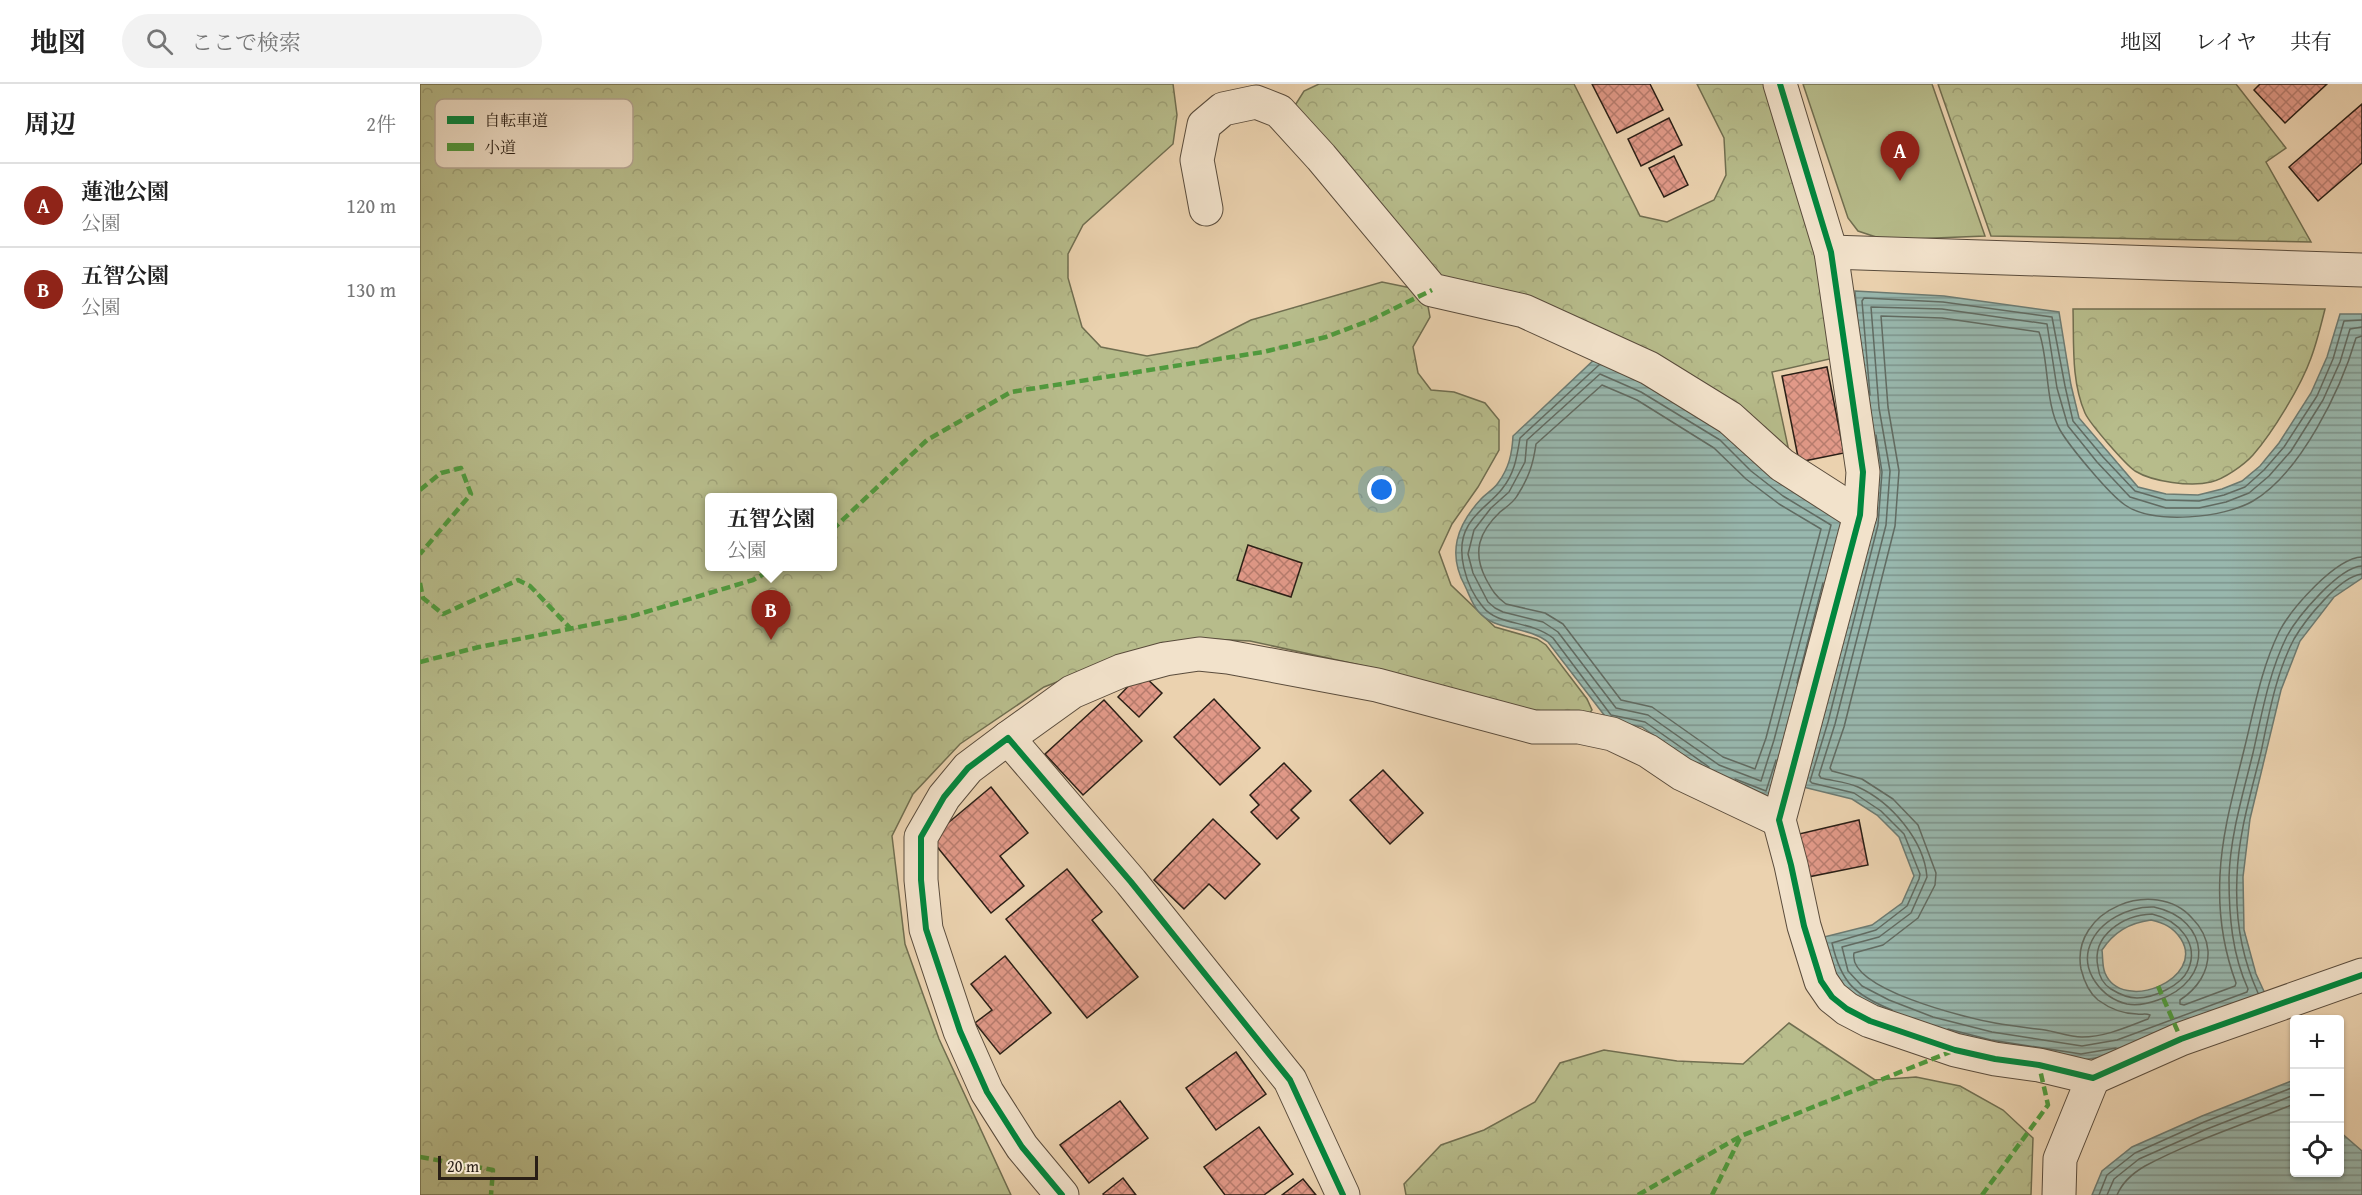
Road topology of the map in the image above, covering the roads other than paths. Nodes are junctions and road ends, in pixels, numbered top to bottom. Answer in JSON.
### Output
{"nodes":[{"id":1,"x":1780,"y":84,"type":"edge"},
{"id":2,"x":1206,"y":209,"type":"dead end"},
{"id":3,"x":1831,"y":252,"type":"junction"},
{"id":4,"x":2362,"y":270,"type":"edge"},
{"id":5,"x":1860,"y":515,"type":"junction"},
{"id":6,"x":1008,"y":738,"type":"junction"},
{"id":7,"x":1779,"y":820,"type":"junction"},
{"id":8,"x":2362,"y":975,"type":"edge"},
{"id":9,"x":2093,"y":1078,"type":"junction"},
{"id":10,"x":1062,"y":1195,"type":"edge"},
{"id":11,"x":1343,"y":1195,"type":"edge"},
{"id":12,"x":2059,"y":1195,"type":"edge"}],
"edges":[{"from":1,"to":3,"type":"street"},
{"from":2,"to":5,"type":"street"},
{"from":3,"to":4,"type":"street"},
{"from":3,"to":5,"type":"street"},
{"from":5,"to":7,"type":"street"},
{"from":6,"to":7,"type":"street"},
{"from":6,"to":10,"type":"street"},
{"from":6,"to":11,"type":"street"},
{"from":7,"to":9,"type":"street"},
{"from":8,"to":9,"type":"street"},
{"from":9,"to":12,"type":"street"}]}
